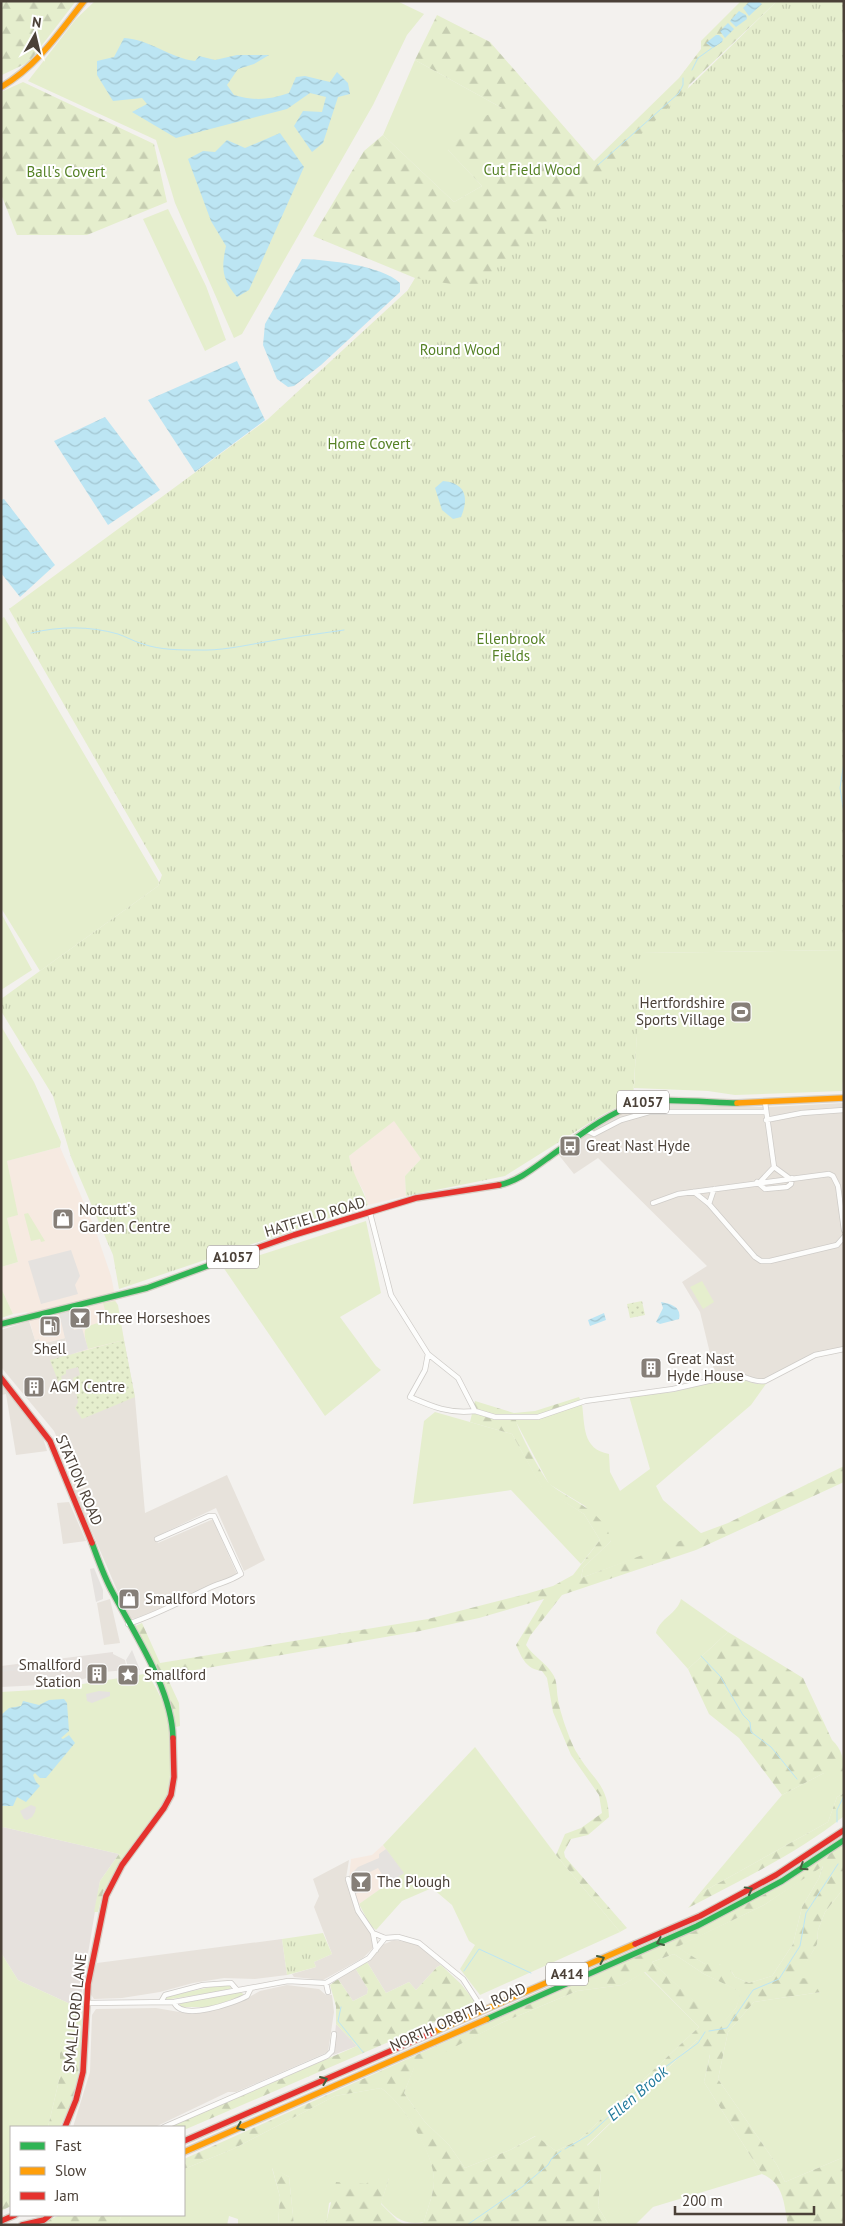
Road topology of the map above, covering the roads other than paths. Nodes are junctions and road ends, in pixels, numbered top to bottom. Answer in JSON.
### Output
{"nodes":[{"id":1,"x":84,"y":1,"type":"edge"},
{"id":2,"x":1,"y":87,"type":"edge"},
{"id":3,"x":844,"y":1098,"type":"edge"},
{"id":4,"x":765,"y":1102,"type":"junction"},
{"id":5,"x":844,"y":1110,"type":"edge"},
{"id":6,"x":765,"y":1112,"type":"junction"},
{"id":7,"x":766,"y":1120,"type":"junction"},
{"id":8,"x":586,"y":1130,"type":"junction"},
{"id":9,"x":774,"y":1167,"type":"junction"},
{"id":10,"x":791,"y":1178,"type":"junction"},
{"id":11,"x":758,"y":1182,"type":"junction"},
{"id":12,"x":714,"y":1189,"type":"junction"},
{"id":13,"x":694,"y":1192,"type":"junction"},
{"id":14,"x":653,"y":1203,"type":"dead end"},
{"id":15,"x":709,"y":1204,"type":"junction"},
{"id":16,"x":370,"y":1213,"type":"junction"},
{"id":17,"x":844,"y":1230,"type":"edge"},
{"id":18,"x":844,"y":1236,"type":"edge"},
{"id":19,"x":1,"y":1324,"type":"edge"},
{"id":20,"x":844,"y":1349,"type":"edge"},
{"id":21,"x":428,"y":1354,"type":"junction"},
{"id":22,"x":1,"y":1378,"type":"edge"},
{"id":23,"x":475,"y":1411,"type":"junction"},
{"id":24,"x":157,"y":1539,"type":"dead end"},
{"id":25,"x":117,"y":1602,"type":"joint"},
{"id":26,"x":128,"y":1624,"type":"junction"},
{"id":27,"x":844,"y":1830,"type":"edge"},
{"id":28,"x":844,"y":1840,"type":"edge"},
{"id":29,"x":348,"y":1879,"type":"dead end"},
{"id":30,"x":373,"y":1933,"type":"junction"},
{"id":31,"x":385,"y":1938,"type":"junction"},
{"id":32,"x":376,"y":1950,"type":"junction"},
{"id":33,"x":326,"y":1983,"type":"junction"},
{"id":34,"x":251,"y":1988,"type":"junction"},
{"id":35,"x":237,"y":1990,"type":"junction"},
{"id":36,"x":328,"y":1992,"type":"dead end"},
{"id":37,"x":161,"y":2002,"type":"junction"},
{"id":38,"x":174,"y":2002,"type":"junction"},
{"id":39,"x":87,"y":2003,"type":"junction"},
{"id":40,"x":483,"y":2010,"type":"junction"},
{"id":41,"x":334,"y":2034,"type":"dead end"},
{"id":42,"x":65,"y":2126,"type":"edge"},
{"id":43,"x":166,"y":2126,"type":"edge"},
{"id":44,"x":185,"y":2141,"type":"edge"},
{"id":45,"x":185,"y":2152,"type":"edge"},
{"id":46,"x":13,"y":2216,"type":"edge"},
{"id":47,"x":49,"y":2216,"type":"edge"},
{"id":48,"x":1,"y":2221,"type":"edge"},
{"id":49,"x":22,"y":2225,"type":"edge"}],
"edges":[{"from":1,"to":2,"type":"main road"},
{"from":3,"to":4,"type":"main road","number":"A1057"},
{"from":4,"to":6,"type":"street"},
{"from":4,"to":8,"type":"main road","number":"A1057"},
{"from":5,"to":7,"type":"street"},
{"from":6,"to":7,"type":"street"},
{"from":6,"to":8,"type":"street"},
{"from":7,"to":9,"type":"street"},
{"from":8,"to":16,"type":"main road","name":"HATFIELD ROAD","number":"A1057"},
{"from":9,"to":10,"type":"street"},
{"from":9,"to":11,"type":"street"},
{"from":10,"to":11,"type":"street"},
{"from":10,"to":11,"type":"street"},
{"from":10,"to":17,"type":"street"},
{"from":11,"to":12,"type":"street"},
{"from":12,"to":13,"type":"street"},
{"from":12,"to":15,"type":"street"},
{"from":13,"to":14,"type":"street"},
{"from":13,"to":15,"type":"street"},
{"from":15,"to":18,"type":"street"},
{"from":16,"to":19,"type":"main road","name":"HATFIELD ROAD","number":"A1057"},
{"from":16,"to":21,"type":"street"},
{"from":20,"to":23,"type":"street"},
{"from":21,"to":23,"type":"street"},
{"from":21,"to":23,"type":"street"},
{"from":22,"to":25,"type":"main road","name":"STATION ROAD"},
{"from":24,"to":26,"type":"street"},
{"from":25,"to":26,"type":"main road","name":"SMALLFORD LANE"},
{"from":26,"to":39,"type":"main road","name":"SMALLFORD LANE"},
{"from":40,"to":27,"type":"main road","name":"NORTH ORBITAL ROAD","number":"A414","one_way":true},
{"from":28,"to":45,"type":"main road","name":"NORTH ORBITAL ROAD","number":"A414","one_way":true},
{"from":29,"to":30,"type":"street"},
{"from":30,"to":31,"type":"street"},
{"from":30,"to":32,"type":"street"},
{"from":31,"to":32,"type":"street"},
{"from":31,"to":40,"type":"street"},
{"from":32,"to":33,"type":"street"},
{"from":33,"to":34,"type":"street"},
{"from":33,"to":36,"type":"street"},
{"from":34,"to":35,"type":"street"},
{"from":34,"to":38,"type":"street"},
{"from":35,"to":37,"type":"street"},
{"from":35,"to":38,"type":"street"},
{"from":37,"to":38,"type":"street"},
{"from":37,"to":39,"type":"street"},
{"from":39,"to":42,"type":"main road","name":"SMALLFORD LANE"},
{"from":44,"to":40,"type":"main road","name":"NORTH ORBITAL ROAD","number":"A414","one_way":true},
{"from":41,"to":43,"type":"street"},
{"from":46,"to":48,"type":"main road"},
{"from":47,"to":49,"type":"main road"}]}
